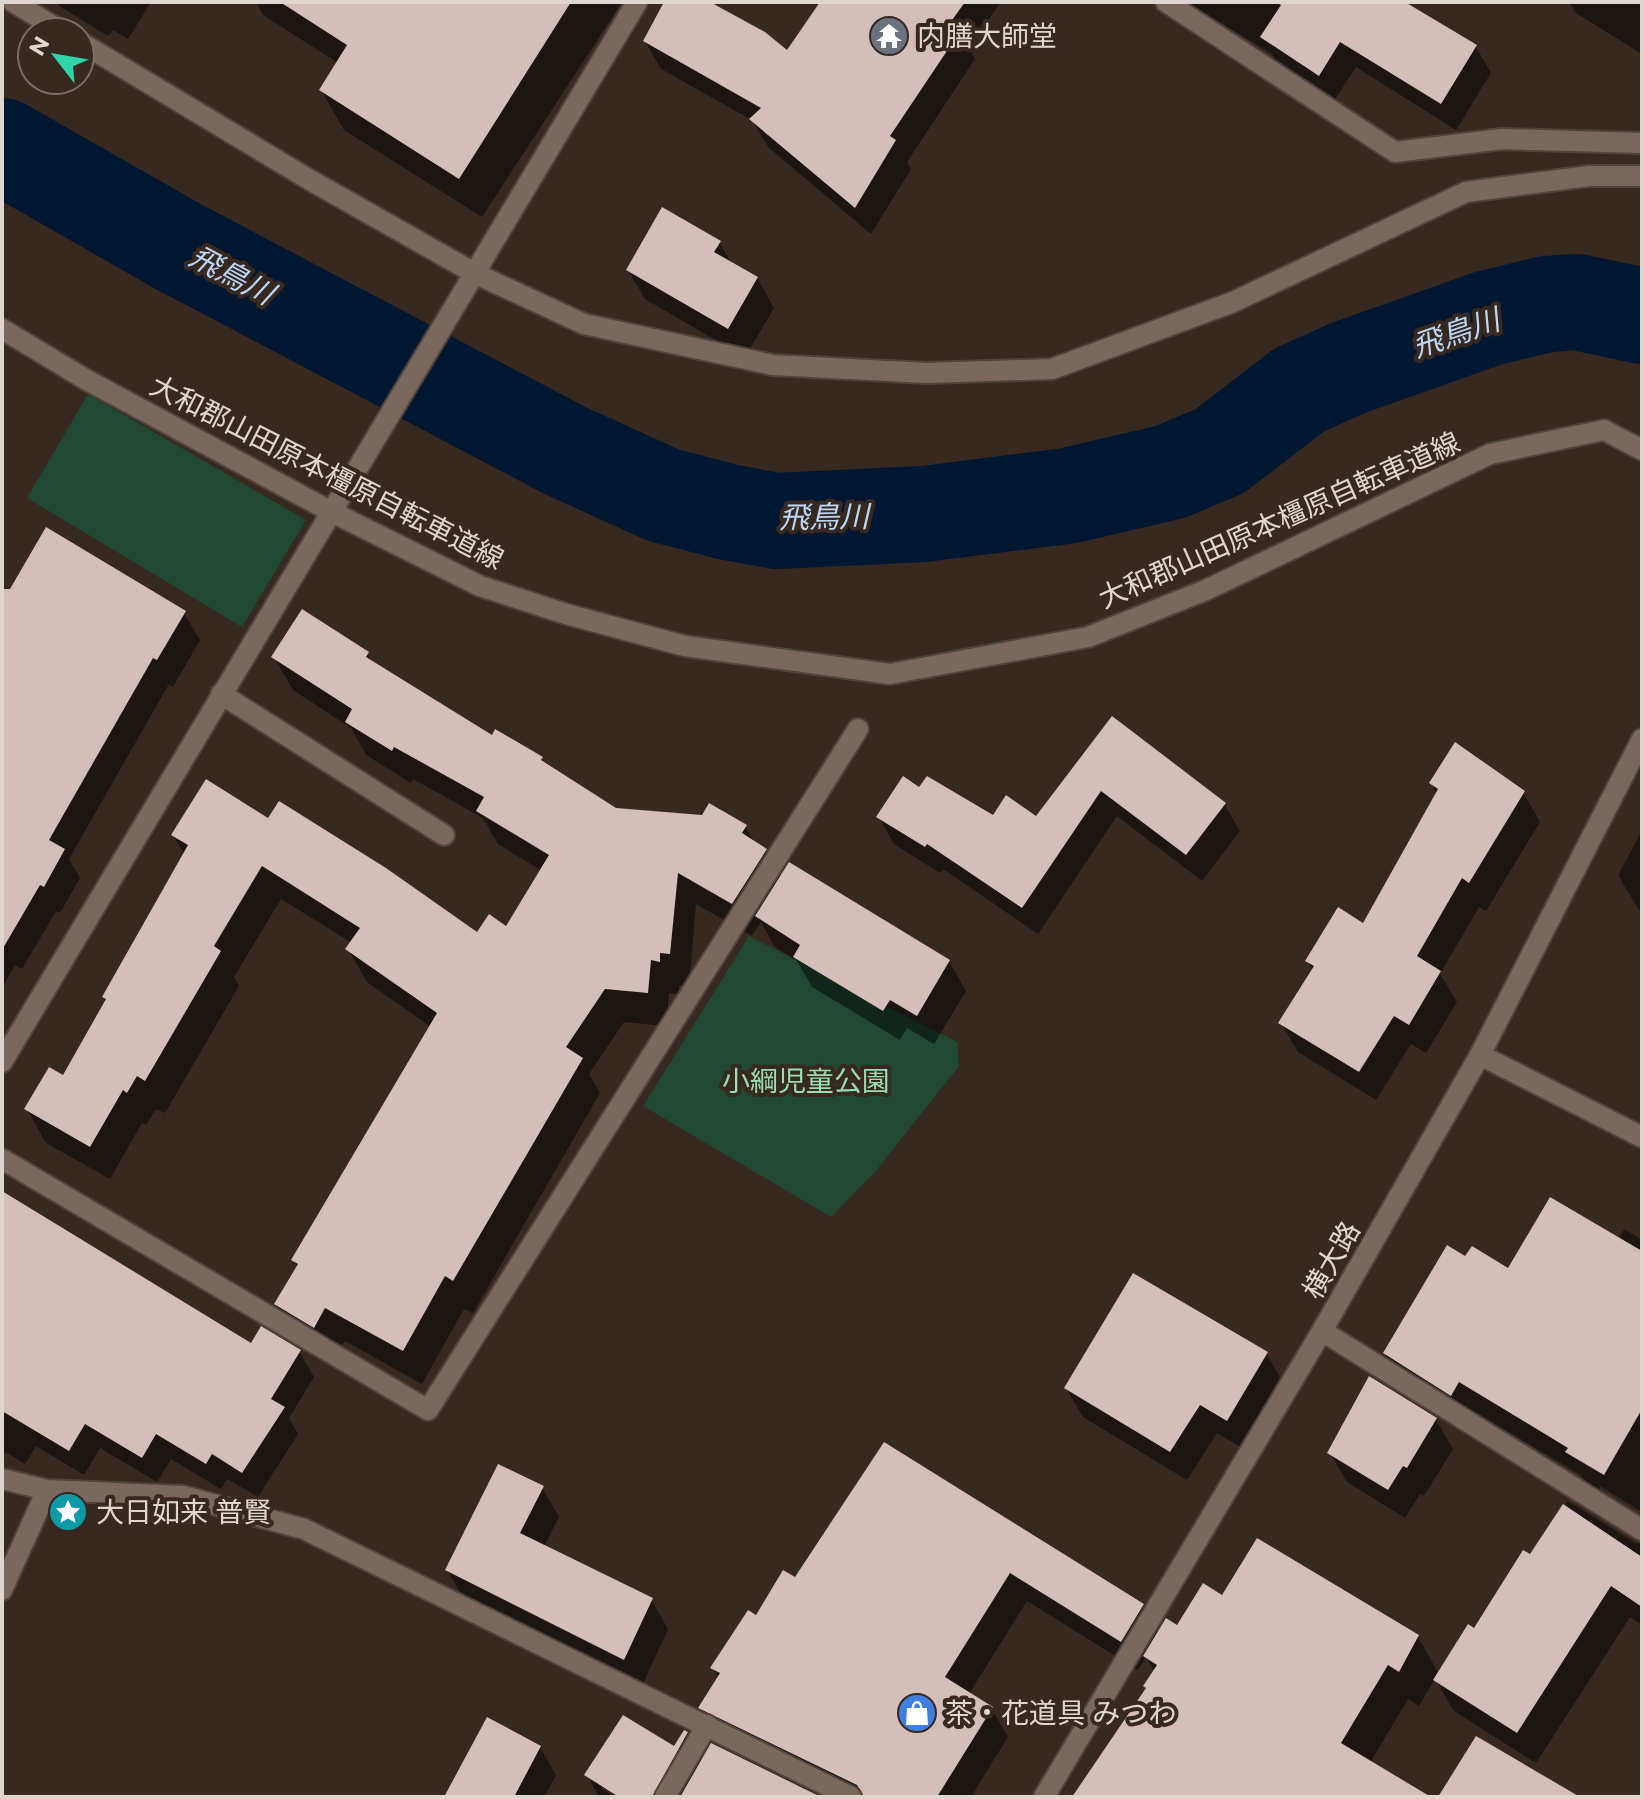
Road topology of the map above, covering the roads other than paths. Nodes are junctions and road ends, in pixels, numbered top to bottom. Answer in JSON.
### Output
{"nodes":[{"id":1,"x":13,"y":2,"type":"edge"},
{"id":2,"x":637,"y":2,"type":"edge"},
{"id":3,"x":1166,"y":2,"type":"edge"},
{"id":4,"x":36,"y":16,"type":"edge"},
{"id":5,"x":96,"y":52,"type":"edge"},
{"id":6,"x":1642,"y":143,"type":"edge"},
{"id":7,"x":1642,"y":176,"type":"edge"},
{"id":8,"x":476,"y":274,"type":"junction"},
{"id":9,"x":2,"y":329,"type":"edge"},
{"id":10,"x":1642,"y":450,"type":"edge"},
{"id":11,"x":330,"y":511,"type":"junction"},
{"id":12,"x":221,"y":694,"type":"junction"},
{"id":13,"x":858,"y":729,"type":"dead end"},
{"id":14,"x":1642,"y":739,"type":"edge"},
{"id":15,"x":444,"y":835,"type":"dead end"},
{"id":16,"x":1480,"y":1055,"type":"junction"},
{"id":17,"x":2,"y":1062,"type":"edge"},
{"id":18,"x":1642,"y":1137,"type":"edge"},
{"id":19,"x":2,"y":1159,"type":"edge"},
{"id":20,"x":1322,"y":1331,"type":"junction"},
{"id":21,"x":2,"y":1479,"type":"edge"},
{"id":22,"x":47,"y":1490,"type":"junction"},
{"id":23,"x":1642,"y":1530,"type":"edge"},
{"id":24,"x":2,"y":1590,"type":"edge"},
{"id":25,"x":707,"y":1725,"type":"junction"},
{"id":26,"x":665,"y":1797,"type":"edge"},
{"id":27,"x":851,"y":1797,"type":"edge"},
{"id":28,"x":1044,"y":1797,"type":"edge"}],
"edges":[{"from":1,"to":4,"type":"street"},
{"from":2,"to":8,"type":"street"},
{"from":3,"to":6,"type":"street"},
{"from":5,"to":8,"type":"street"},
{"from":7,"to":8,"type":"street"},
{"from":8,"to":11,"type":"street"},
{"from":9,"to":11,"type":"street","name":"大和郡山田原本橿原自転車道線"},
{"from":10,"to":11,"type":"street","name":"大和郡山田原本橿原自転車道線"},
{"from":11,"to":12,"type":"street"},
{"from":12,"to":15,"type":"street"},
{"from":12,"to":17,"type":"street"},
{"from":13,"to":19,"type":"street"},
{"from":14,"to":16,"type":"street","name":"横大路"},
{"from":16,"to":18,"type":"street"},
{"from":16,"to":20,"type":"street","name":"横大路"},
{"from":20,"to":23,"type":"street"},
{"from":20,"to":28,"type":"street","name":"横大路"},
{"from":21,"to":22,"type":"street"},
{"from":22,"to":24,"type":"street"},
{"from":22,"to":25,"type":"street"},
{"from":25,"to":26,"type":"street"},
{"from":25,"to":27,"type":"street"}]}
